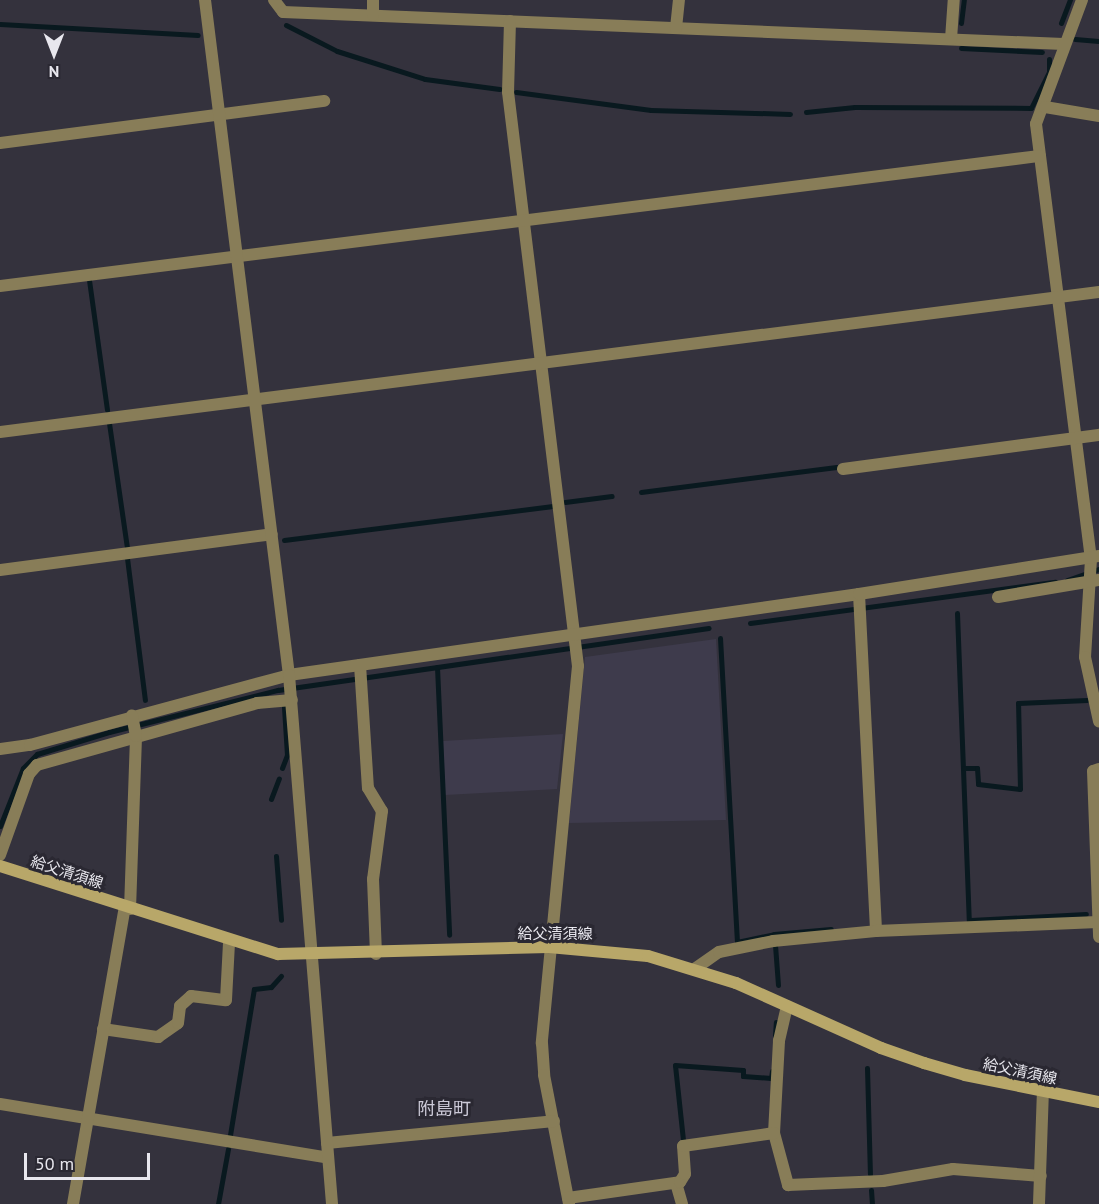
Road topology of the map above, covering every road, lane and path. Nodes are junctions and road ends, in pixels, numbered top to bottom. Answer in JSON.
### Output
{"nodes":[{"id":1,"x":205,"y":0,"type":"edge"},
{"id":2,"x":274,"y":0,"type":"edge"},
{"id":3,"x":373,"y":0,"type":"edge"},
{"id":4,"x":679,"y":0,"type":"edge"},
{"id":5,"x":954,"y":0,"type":"edge"},
{"id":6,"x":1082,"y":0,"type":"edge"},
{"id":7,"x":372,"y":15,"type":"junction"},
{"id":8,"x":510,"y":21,"type":"junction"},
{"id":9,"x":676,"y":28,"type":"junction"},
{"id":10,"x":951,"y":39,"type":"junction"},
{"id":11,"x":1063,"y":44,"type":"junction"},
{"id":12,"x":324,"y":101,"type":"dead end"},
{"id":13,"x":1044,"y":107,"type":"junction"},
{"id":14,"x":219,"y":114,"type":"junction"},
{"id":15,"x":1099,"y":116,"type":"edge"},
{"id":16,"x":0,"y":142,"type":"edge"},
{"id":17,"x":1040,"y":156,"type":"junction"},
{"id":18,"x":524,"y":220,"type":"junction"},
{"id":19,"x":237,"y":257,"type":"junction"},
{"id":20,"x":0,"y":286,"type":"edge"},
{"id":21,"x":1099,"y":292,"type":"edge"},
{"id":22,"x":1057,"y":297,"type":"junction"},
{"id":23,"x":541,"y":363,"type":"junction"},
{"id":24,"x":255,"y":399,"type":"junction"},
{"id":25,"x":0,"y":432,"type":"edge"},
{"id":26,"x":1099,"y":435,"type":"edge"},
{"id":27,"x":1075,"y":438,"type":"junction"},
{"id":28,"x":843,"y":469,"type":"dead end"},
{"id":29,"x":272,"y":534,"type":"junction"},
{"id":30,"x":1093,"y":560,"type":"edge"},
{"id":31,"x":0,"y":570,"type":"edge"},
{"id":32,"x":1093,"y":582,"type":"edge"},
{"id":33,"x":998,"y":597,"type":"dead end"},
{"id":34,"x":860,"y":604,"type":"junction"},
{"id":35,"x":1099,"y":635,"type":"edge"},
{"id":36,"x":575,"y":637,"type":"junction"},
{"id":37,"x":1086,"y":637,"type":"junction"},
{"id":38,"x":360,"y":668,"type":"junction"},
{"id":39,"x":290,"y":678,"type":"junction"},
{"id":40,"x":291,"y":698,"type":"junction"},
{"id":41,"x":1099,"y":721,"type":"edge"},
{"id":42,"x":134,"y":726,"type":"junction"},
{"id":43,"x":0,"y":749,"type":"edge"},
{"id":44,"x":1099,"y":769,"type":"edge"},
{"id":45,"x":0,"y":855,"type":"edge"},
{"id":46,"x":0,"y":866,"type":"edge"},
{"id":47,"x":128,"y":908,"type":"junction"},
{"id":48,"x":1098,"y":922,"type":"edge"},
{"id":49,"x":876,"y":931,"type":"junction"},
{"id":50,"x":1099,"y":937,"type":"edge"},
{"id":51,"x":230,"y":942,"type":"junction"},
{"id":52,"x":549,"y":947,"type":"junction"},
{"id":53,"x":376,"y":954,"type":"junction"},
{"id":54,"x":310,"y":956,"type":"junction"},
{"id":55,"x":696,"y":968,"type":"junction"},
{"id":56,"x":788,"y":1006,"type":"junction"},
{"id":57,"x":103,"y":1029,"type":"junction"},
{"id":58,"x":1043,"y":1092,"type":"junction"},
{"id":59,"x":1099,"y":1102,"type":"edge"},
{"id":60,"x":0,"y":1104,"type":"edge"},
{"id":61,"x":87,"y":1119,"type":"junction"},
{"id":62,"x":554,"y":1122,"type":"junction"},
{"id":63,"x":774,"y":1133,"type":"junction"},
{"id":64,"x":327,"y":1143,"type":"junction"},
{"id":65,"x":328,"y":1158,"type":"junction"},
{"id":66,"x":1041,"y":1176,"type":"junction"},
{"id":67,"x":676,"y":1183,"type":"junction"},
{"id":68,"x":568,"y":1201,"type":"edge"},
{"id":69,"x":73,"y":1204,"type":"edge"},
{"id":70,"x":332,"y":1204,"type":"edge"},
{"id":71,"x":682,"y":1204,"type":"edge"},
{"id":72,"x":1039,"y":1204,"type":"edge"}],
"edges":[{"from":1,"to":14,"type":"street"},
{"from":2,"to":7,"type":"street"},
{"from":3,"to":7,"type":"street"},
{"from":4,"to":9,"type":"street"},
{"from":5,"to":10,"type":"street"},
{"from":6,"to":11,"type":"street"},
{"from":7,"to":8,"type":"street"},
{"from":8,"to":9,"type":"street"},
{"from":8,"to":18,"type":"street"},
{"from":9,"to":10,"type":"street"},
{"from":10,"to":11,"type":"street"},
{"from":11,"to":13,"type":"street"},
{"from":12,"to":14,"type":"street"},
{"from":13,"to":15,"type":"street"},
{"from":13,"to":17,"type":"street"},
{"from":14,"to":16,"type":"street"},
{"from":14,"to":19,"type":"street"},
{"from":17,"to":18,"type":"street"},
{"from":17,"to":22,"type":"street"},
{"from":18,"to":19,"type":"street"},
{"from":18,"to":23,"type":"street"},
{"from":19,"to":20,"type":"street"},
{"from":19,"to":24,"type":"street"},
{"from":21,"to":22,"type":"street"},
{"from":22,"to":23,"type":"street"},
{"from":22,"to":27,"type":"street"},
{"from":23,"to":24,"type":"street"},
{"from":23,"to":36,"type":"street"},
{"from":24,"to":25,"type":"street"},
{"from":24,"to":29,"type":"street"},
{"from":26,"to":27,"type":"street"},
{"from":27,"to":28,"type":"street"},
{"from":27,"to":30,"type":"street"},
{"from":29,"to":31,"type":"street"},
{"from":29,"to":39,"type":"street"},
{"from":30,"to":32,"type":"street"},
{"from":30,"to":34,"type":"street"},
{"from":32,"to":33,"type":"street"},
{"from":32,"to":37,"type":"street"},
{"from":34,"to":36,"type":"street"},
{"from":34,"to":49,"type":"street"},
{"from":35,"to":37,"type":"street"},
{"from":36,"to":38,"type":"street"},
{"from":36,"to":52,"type":"street"},
{"from":37,"to":41,"type":"street"},
{"from":38,"to":39,"type":"street"},
{"from":38,"to":53,"type":"street"},
{"from":39,"to":40,"type":"street"},
{"from":39,"to":42,"type":"street"},
{"from":40,"to":42,"type":"street"},
{"from":40,"to":54,"type":"street"},
{"from":42,"to":43,"type":"street"},
{"from":42,"to":45,"type":"street"},
{"from":42,"to":47,"type":"street"},
{"from":44,"to":48,"type":"street"},
{"from":46,"to":47,"type":"main road","name":"給父清須線"},
{"from":47,"to":51,"type":"main road","name":"給父清須線"},
{"from":47,"to":57,"type":"street"},
{"from":48,"to":49,"type":"street"},
{"from":48,"to":50,"type":"street"},
{"from":49,"to":55,"type":"street"},
{"from":51,"to":54,"type":"main road","name":"給父清須線"},
{"from":51,"to":57,"type":"street"},
{"from":52,"to":53,"type":"main road","name":"給父清須線"},
{"from":52,"to":55,"type":"main road","name":"給父清須線"},
{"from":52,"to":62,"type":"street"},
{"from":53,"to":54,"type":"main road","name":"給父清須線"},
{"from":54,"to":64,"type":"street"},
{"from":55,"to":56,"type":"main road","name":"給父清須線"},
{"from":56,"to":58,"type":"main road","name":"給父清須線"},
{"from":56,"to":63,"type":"street"},
{"from":57,"to":61,"type":"street"},
{"from":58,"to":59,"type":"main road","name":"給父清須線"},
{"from":58,"to":66,"type":"street"},
{"from":60,"to":61,"type":"street"},
{"from":61,"to":65,"type":"street"},
{"from":61,"to":69,"type":"street"},
{"from":62,"to":64,"type":"street"},
{"from":62,"to":68,"type":"street"},
{"from":63,"to":66,"type":"street"},
{"from":63,"to":67,"type":"street"},
{"from":64,"to":65,"type":"street"},
{"from":65,"to":70,"type":"street"},
{"from":66,"to":72,"type":"street"},
{"from":67,"to":68,"type":"street"},
{"from":67,"to":71,"type":"street"}]}
